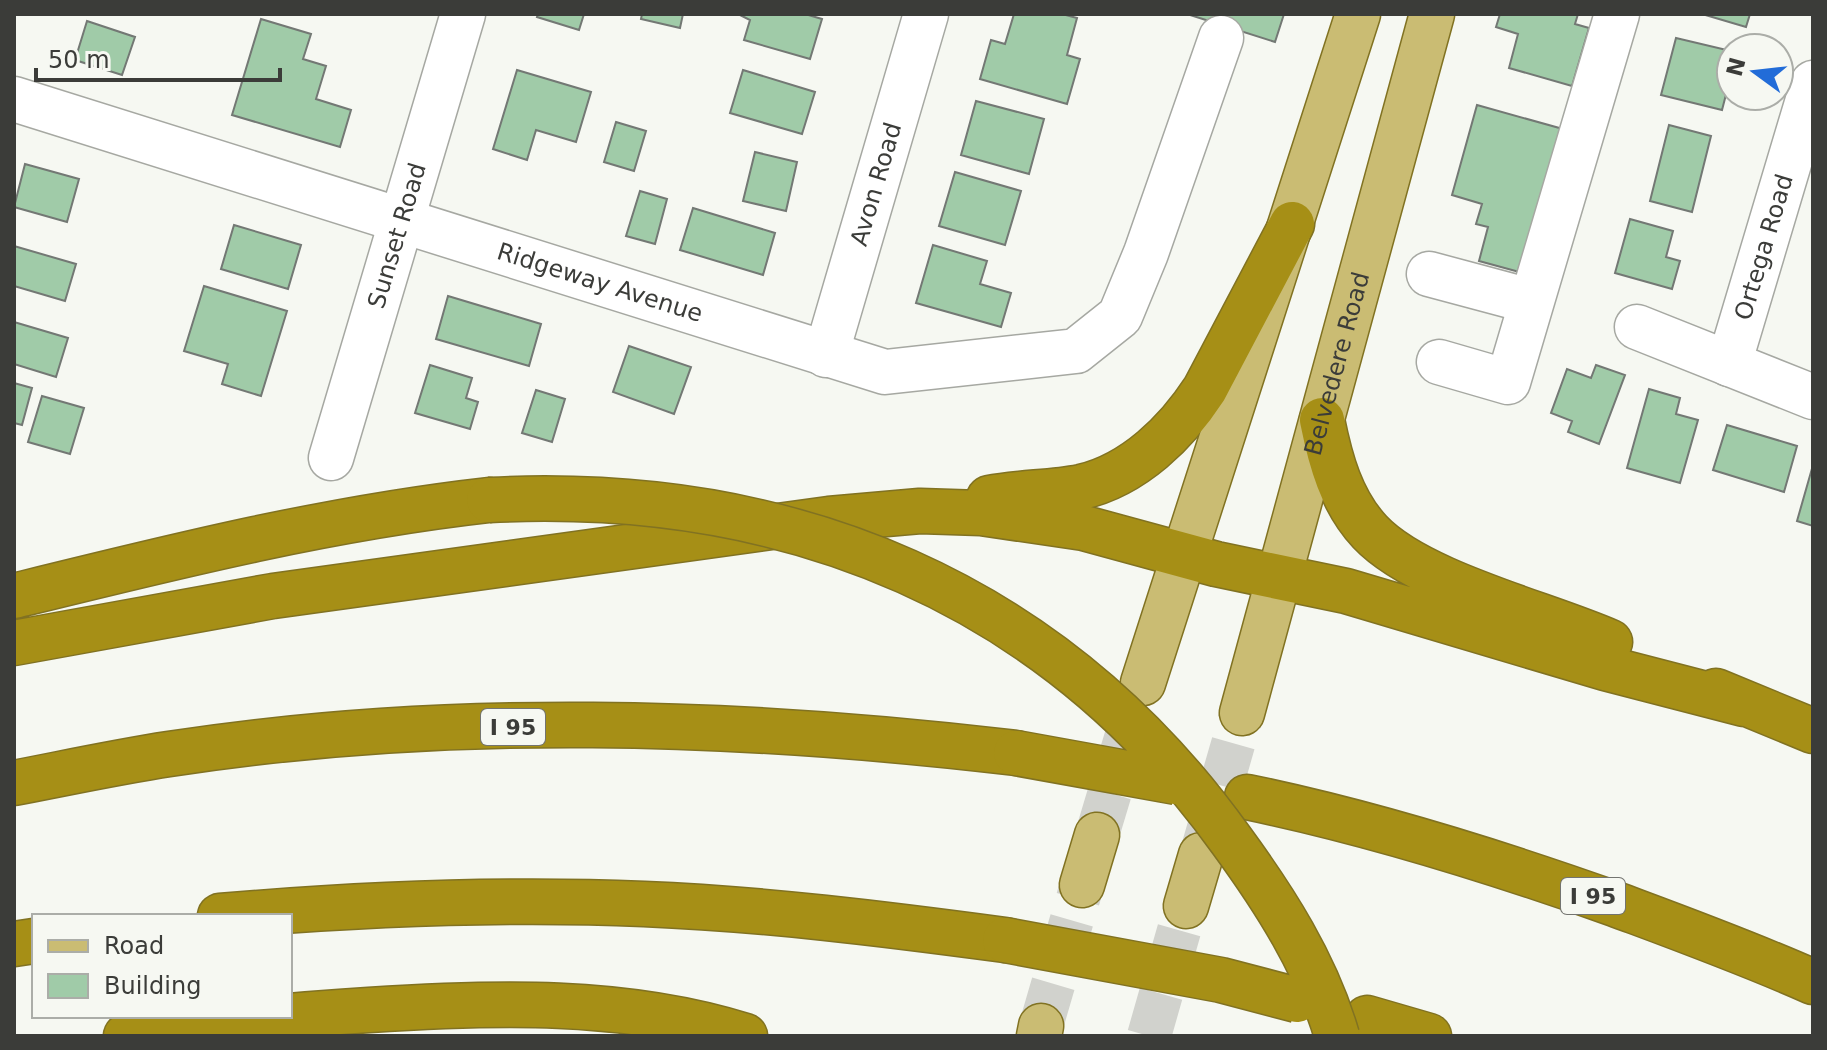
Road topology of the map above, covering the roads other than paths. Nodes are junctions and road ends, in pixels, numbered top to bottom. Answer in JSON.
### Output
{"nodes":[{"id":1,"x":463,"y":14,"type":"edge"},
{"id":2,"x":926,"y":14,"type":"edge"},
{"id":3,"x":1358,"y":14,"type":"edge"},
{"id":4,"x":1432,"y":14,"type":"edge"},
{"id":5,"x":1617,"y":14,"type":"edge"},
{"id":6,"x":1221,"y":38,"type":"dead end"},
{"id":7,"x":1813,"y":83,"type":"edge"},
{"id":8,"x":14,"y":99,"type":"edge"},
{"id":9,"x":402,"y":222,"type":"junction"},
{"id":10,"x":1292,"y":224,"type":"junction"},
{"id":11,"x":1429,"y":274,"type":"dead end"},
{"id":12,"x":1530,"y":301,"type":"junction"},
{"id":13,"x":1637,"y":327,"type":"dead end"},
{"id":14,"x":826,"y":355,"type":"junction"},
{"id":15,"x":1439,"y":362,"type":"dead end"},
{"id":16,"x":1729,"y":364,"type":"junction"},
{"id":17,"x":1813,"y":397,"type":"edge"},
{"id":18,"x":1322,"y":420,"type":"junction"},
{"id":19,"x":331,"y":458,"type":"dead end"},
{"id":20,"x":920,"y":511,"type":"junction"},
{"id":21,"x":1185,"y":556,"type":"junction"},
{"id":22,"x":1281,"y":576,"type":"junction"},
{"id":23,"x":14,"y":596,"type":"edge"},
{"id":24,"x":14,"y":643,"type":"edge"},
{"id":25,"x":1143,"y":683,"type":"dead end"},
{"id":26,"x":1744,"y":704,"type":"junction"},
{"id":27,"x":1242,"y":713,"type":"tunnel mouth"},
{"id":28,"x":1813,"y":731,"type":"edge"},
{"id":29,"x":1176,"y":782,"type":"dead end"},
{"id":30,"x":14,"y":783,"type":"edge"},
{"id":31,"x":1247,"y":797,"type":"dead end"},
{"id":32,"x":1097,"y":835,"type":"tunnel mouth"},
{"id":33,"x":1201,"y":855,"type":"tunnel mouth"},
{"id":34,"x":1082,"y":885,"type":"tunnel mouth"},
{"id":35,"x":1186,"y":906,"type":"tunnel mouth"},
{"id":36,"x":255,"y":914,"type":"edge"},
{"id":37,"x":1813,"y":982,"type":"edge"},
{"id":38,"x":1326,"y":1013,"type":"edge"},
{"id":39,"x":292,"y":1016,"type":"edge"},
{"id":40,"x":270,"y":1018,"type":"edge"},
{"id":41,"x":126,"y":1036,"type":"edge"},
{"id":42,"x":745,"y":1036,"type":"edge"},
{"id":43,"x":1429,"y":1036,"type":"edge"}],
"edges":[{"from":1,"to":9,"type":"street","name":"Sunset Road"},
{"from":2,"to":14,"type":"street","name":"Avon Road"},
{"from":3,"to":10,"type":"main road"},
{"from":4,"to":18,"type":"main road","name":"Belvedere Road"},
{"from":5,"to":12,"type":"street"},
{"from":6,"to":14,"type":"street","name":"Ridgeway Avenue"},
{"from":7,"to":16,"type":"street","name":"Ortega Road"},
{"from":8,"to":9,"type":"street","name":"Ridgeway Avenue"},
{"from":9,"to":14,"type":"street","name":"Ridgeway Avenue"},
{"from":9,"to":19,"type":"street","name":"Sunset Road"},
{"from":10,"to":20,"type":"highway"},
{"from":10,"to":21,"type":"main road"},
{"from":11,"to":12,"type":"street"},
{"from":12,"to":15,"type":"street"},
{"from":13,"to":16,"type":"street"},
{"from":16,"to":17,"type":"street"},
{"from":18,"to":22,"type":"main road","name":"Belvedere Road"},
{"from":18,"to":26,"type":"highway"},
{"from":20,"to":21,"type":"highway"},
{"from":20,"to":24,"type":"highway"},
{"from":21,"to":22,"type":"highway"},
{"from":21,"to":25,"type":"main road"},
{"from":22,"to":26,"type":"highway"},
{"from":22,"to":27,"type":"main road","name":"Belvedere Road"},
{"from":23,"to":38,"type":"highway","bridge":true},
{"from":26,"to":28,"type":"highway"},
{"from":29,"to":30,"type":"highway","number":"I 95","bridge":true},
{"from":31,"to":37,"type":"highway","number":"I 95"},
{"from":32,"to":34,"type":"main road"},
{"from":33,"to":35,"type":"main road"},
{"from":36,"to":38,"type":"highway","bridge":true},
{"from":38,"to":43,"type":"highway"},
{"from":39,"to":42,"type":"highway"},
{"from":40,"to":41,"type":"highway"}]}
